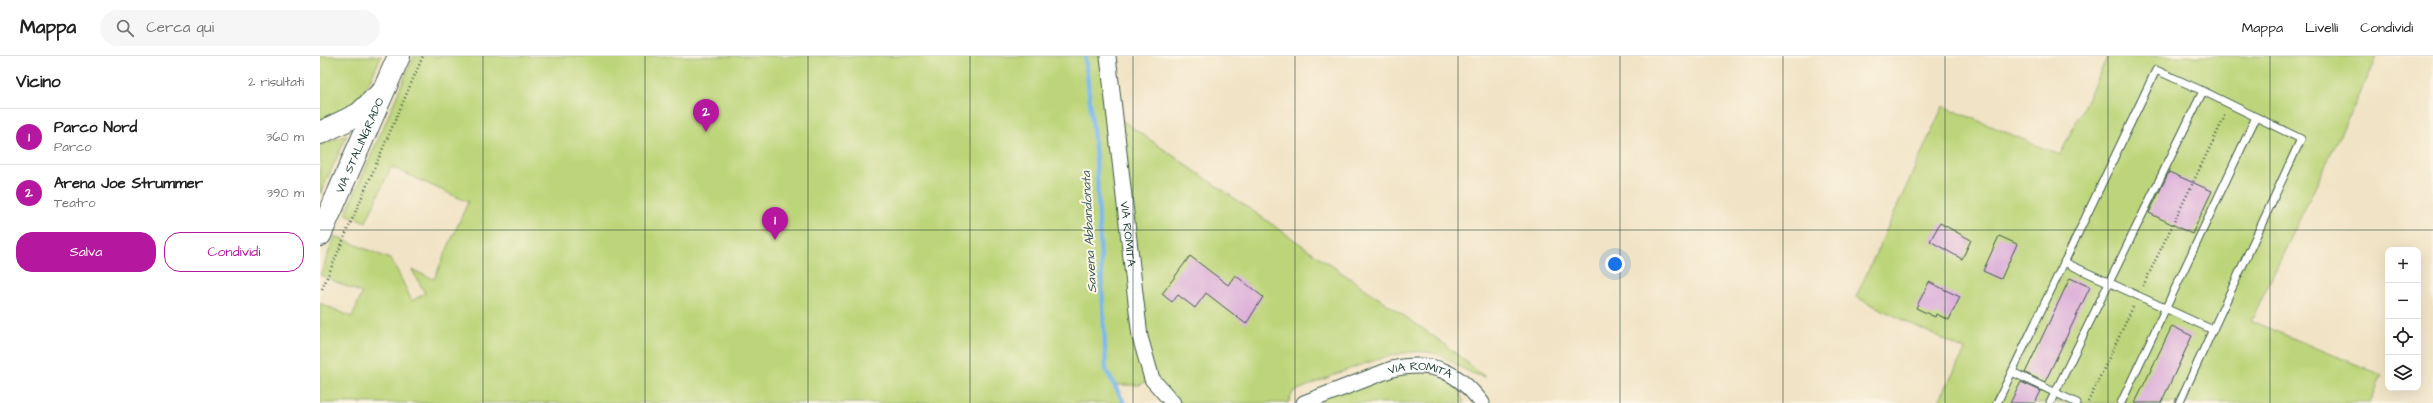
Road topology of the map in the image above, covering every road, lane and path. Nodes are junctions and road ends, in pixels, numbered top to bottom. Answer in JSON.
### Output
{"nodes":[{"id":1,"x":399,"y":56,"type":"edge"},
{"id":2,"x":423,"y":56,"type":"edge"},
{"id":3,"x":1108,"y":56,"type":"edge"},
{"id":4,"x":387,"y":85,"type":"junction"},
{"id":5,"x":2203,"y":91,"type":"junction"},
{"id":6,"x":2230,"y":104,"type":"junction"},
{"id":7,"x":2256,"y":117,"type":"junction"},
{"id":8,"x":320,"y":133,"type":"edge"},
{"id":9,"x":320,"y":235,"type":"edge"},
{"id":10,"x":2064,"y":262,"type":"junction"},
{"id":11,"x":2109,"y":282,"type":"junction"},
{"id":12,"x":322,"y":289,"type":"dead end"},
{"id":13,"x":2139,"y":296,"type":"junction"},
{"id":14,"x":2166,"y":309,"type":"junction"},
{"id":15,"x":2213,"y":330,"type":"junction"},
{"id":16,"x":2012,"y":372,"type":"junction"},
{"id":17,"x":2055,"y":392,"type":"junction"},
{"id":18,"x":1172,"y":403,"type":"edge"},
{"id":19,"x":1304,"y":403,"type":"edge"},
{"id":20,"x":1482,"y":403,"type":"edge"},
{"id":21,"x":1997,"y":403,"type":"edge"},
{"id":22,"x":2050,"y":403,"type":"edge"},
{"id":23,"x":2077,"y":403,"type":"edge"},
{"id":24,"x":2087,"y":403,"type":"edge"},
{"id":25,"x":2122,"y":403,"type":"edge"},
{"id":26,"x":2179,"y":403,"type":"edge"}],
"edges":[{"from":1,"to":4,"type":"main road","name":"VIA STALINGRADO"},
{"from":2,"to":12,"type":"path"},
{"from":3,"to":18,"type":"street","name":"VIA ROMITA"},
{"from":4,"to":8,"type":"main road"},
{"from":4,"to":9,"type":"main road","name":"VIA STALINGRADO"},
{"from":5,"to":6,"type":"lane"},
{"from":5,"to":10,"type":"lane"},
{"from":5,"to":11,"type":"lane"},
{"from":6,"to":7,"type":"lane"},
{"from":6,"to":13,"type":"path"},
{"from":7,"to":14,"type":"lane"},
{"from":7,"to":15,"type":"lane"},
{"from":10,"to":11,"type":"lane"},
{"from":10,"to":16,"type":"lane"},
{"from":11,"to":13,"type":"lane"},
{"from":11,"to":17,"type":"lane"},
{"from":13,"to":14,"type":"lane"},
{"from":13,"to":24,"type":"path"},
{"from":14,"to":15,"type":"lane"},
{"from":14,"to":25,"type":"lane"},
{"from":15,"to":26,"type":"lane"},
{"from":16,"to":17,"type":"lane"},
{"from":16,"to":21,"type":"lane"},
{"from":17,"to":22,"type":"lane"},
{"from":17,"to":23,"type":"lane"},
{"from":19,"to":20,"type":"street","name":"VIA ROMITA"}]}
